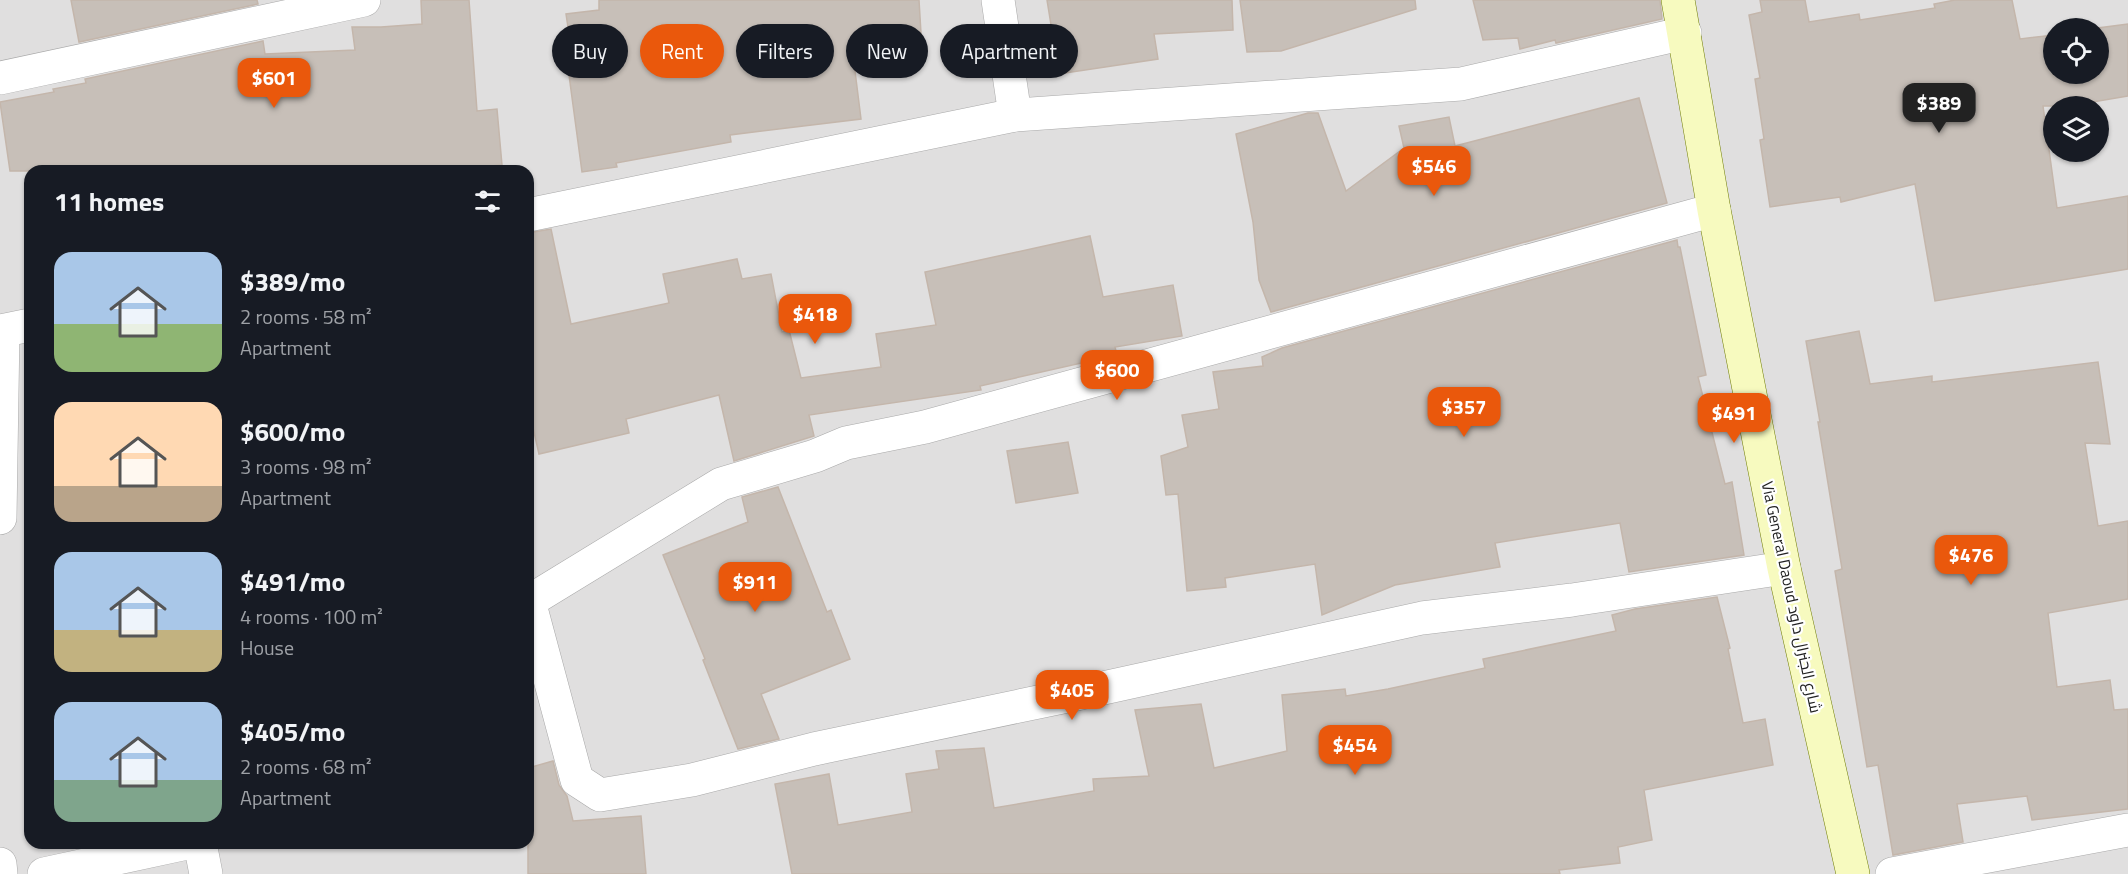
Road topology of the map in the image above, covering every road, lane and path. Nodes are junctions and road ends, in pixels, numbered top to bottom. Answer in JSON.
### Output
{"nodes":[{"id":1,"x":364,"y":0,"type":"edge"},
{"id":2,"x":998,"y":0,"type":"edge"},
{"id":3,"x":1678,"y":0,"type":"edge"},
{"id":4,"x":1685,"y":33,"type":"junction"},
{"id":5,"x":0,"y":78,"type":"edge"},
{"id":6,"x":1015,"y":115,"type":"junction"},
{"id":7,"x":1714,"y":210,"type":"junction"},
{"id":8,"x":534,"y":214,"type":"edge"},
{"id":9,"x":11,"y":329,"type":"edge"},
{"id":10,"x":0,"y":518,"type":"edge"},
{"id":11,"x":1784,"y":568,"type":"junction"},
{"id":12,"x":534,"y":599,"type":"edge"},
{"id":13,"x":534,"y":621,"type":"edge"},
{"id":14,"x":2128,"y":830,"type":"edge"},
{"id":15,"x":159,"y":849,"type":"edge"},
{"id":16,"x":201,"y":849,"type":"edge"},
{"id":17,"x":0,"y":864,"type":"edge"},
{"id":18,"x":1,"y":874,"type":"edge"},
{"id":19,"x":44,"y":874,"type":"edge"},
{"id":20,"x":206,"y":874,"type":"edge"},
{"id":21,"x":1853,"y":874,"type":"edge"},
{"id":22,"x":1892,"y":874,"type":"edge"}],
"edges":[{"from":1,"to":5,"type":"street"},
{"from":2,"to":6,"type":"street"},
{"from":3,"to":4,"type":"main road","name":"Via General Daoud شارع الجنرال داود"},
{"from":4,"to":6,"type":"street"},
{"from":4,"to":7,"type":"main road","name":"Via General Daoud شارع الجنرال داود"},
{"from":6,"to":8,"type":"street"},
{"from":7,"to":11,"type":"main road","name":"Via General Daoud شارع الجنرال داود"},
{"from":7,"to":12,"type":"street"},
{"from":9,"to":10,"type":"street"},
{"from":11,"to":13,"type":"street"},
{"from":11,"to":21,"type":"main road","name":"Via General Daoud شارع الجنرال داود"},
{"from":14,"to":22,"type":"street"},
{"from":15,"to":19,"type":"street"},
{"from":16,"to":20,"type":"street"},
{"from":17,"to":18,"type":"street"}]}
